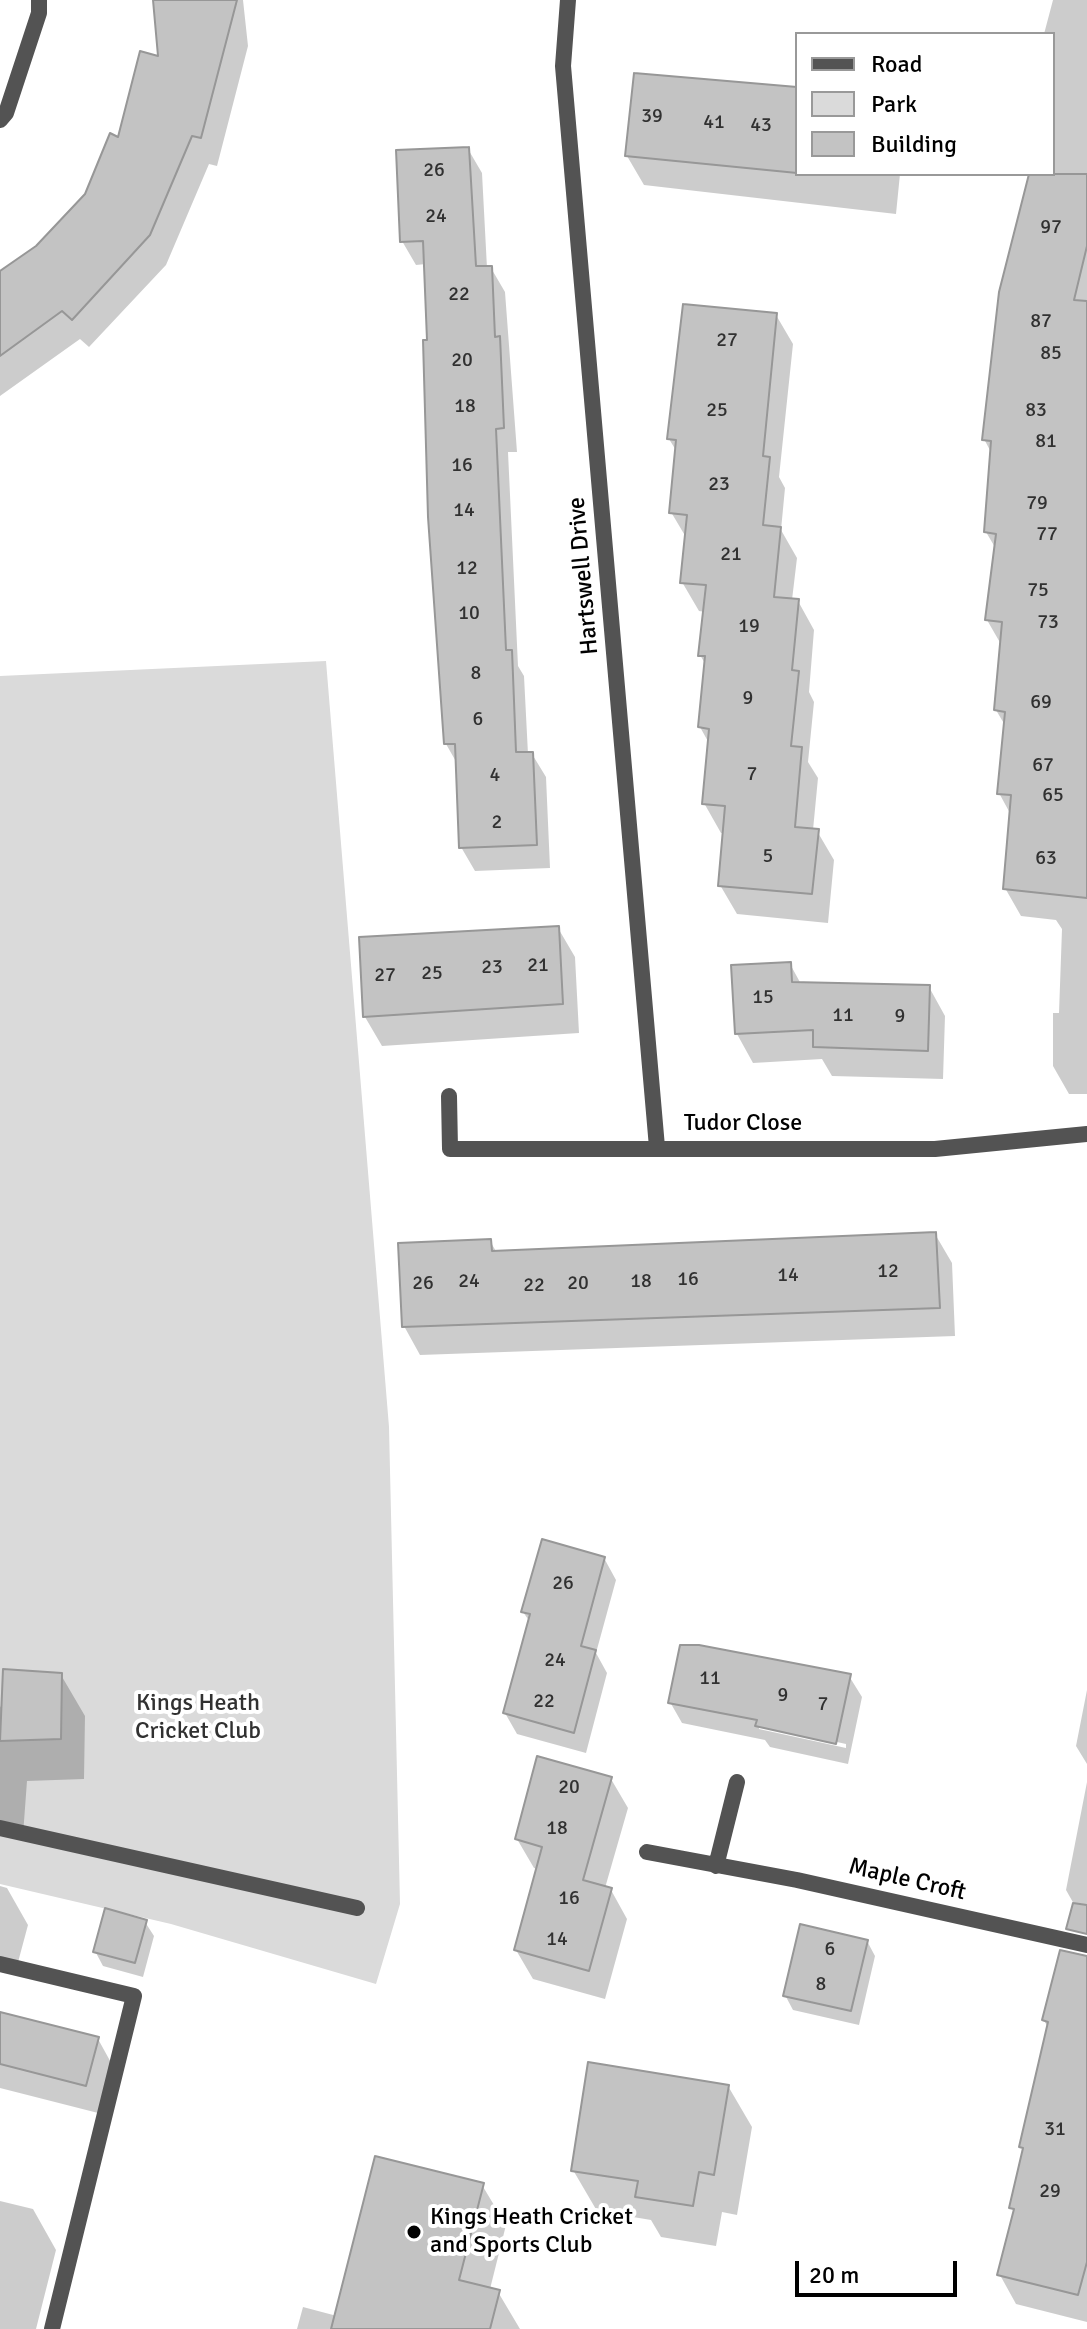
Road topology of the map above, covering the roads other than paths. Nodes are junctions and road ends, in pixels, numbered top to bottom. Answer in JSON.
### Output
{"nodes":[{"id":1,"x":39,"y":0,"type":"edge"},
{"id":2,"x":568,"y":0,"type":"edge"},
{"id":3,"x":0,"y":120,"type":"edge"},
{"id":4,"x":449,"y":1096,"type":"dead end"},
{"id":5,"x":1087,"y":1134,"type":"edge"},
{"id":6,"x":657,"y":1147,"type":"junction"},
{"id":7,"x":737,"y":1782,"type":"dead end"},
{"id":8,"x":0,"y":1828,"type":"edge"},
{"id":9,"x":647,"y":1852,"type":"dead end"},
{"id":10,"x":716,"y":1866,"type":"junction"},
{"id":11,"x":357,"y":1908,"type":"dead end"},
{"id":12,"x":1087,"y":1945,"type":"edge"},
{"id":13,"x":0,"y":1964,"type":"edge"},
{"id":14,"x":52,"y":2329,"type":"edge"}],
"edges":[{"from":1,"to":3,"type":"street"},
{"from":2,"to":6,"type":"street","name":"Hartswell Drive"},
{"from":4,"to":6,"type":"street","name":"Tudor Close"},
{"from":5,"to":6,"type":"street","name":"Tudor Close"},
{"from":7,"to":10,"type":"street"},
{"from":8,"to":11,"type":"street"},
{"from":9,"to":10,"type":"street","name":"Maple Croft"},
{"from":10,"to":12,"type":"street","name":"Maple Croft"},
{"from":13,"to":14,"type":"street"}]}
